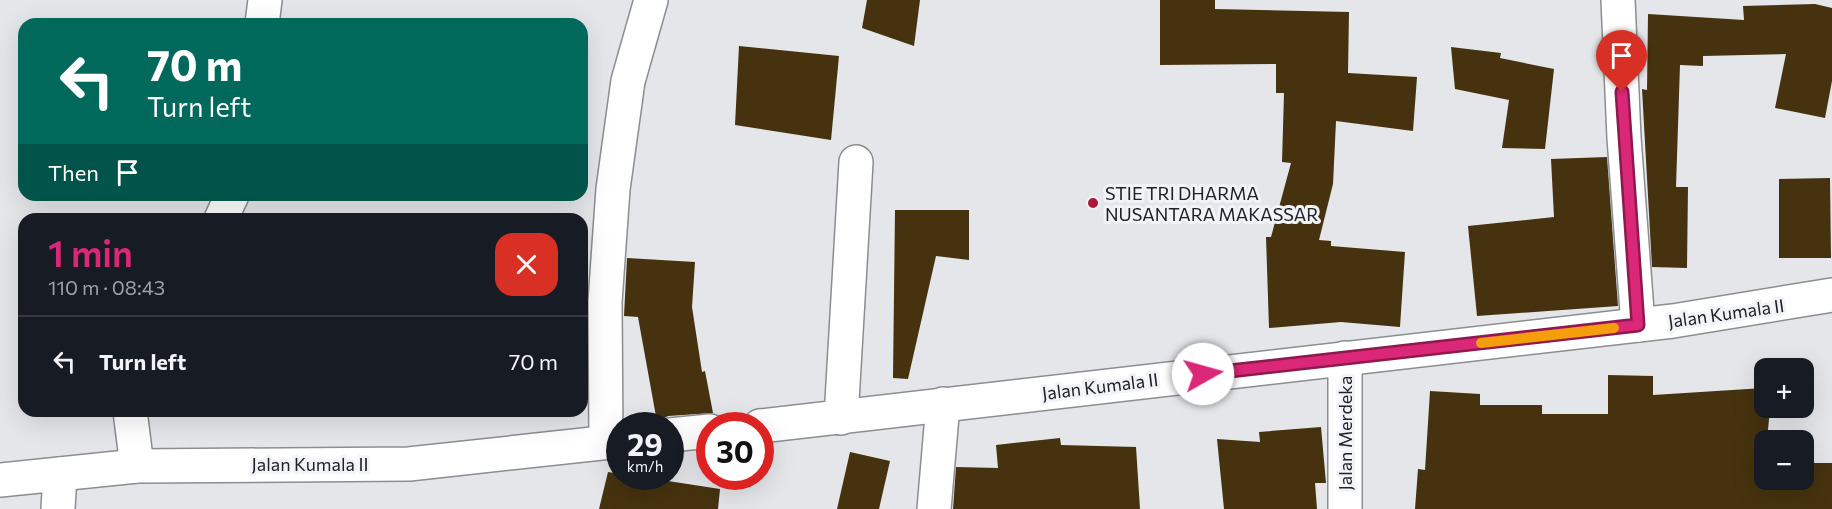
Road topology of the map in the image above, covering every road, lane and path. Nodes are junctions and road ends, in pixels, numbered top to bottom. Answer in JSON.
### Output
{"nodes":[{"id":1,"x":265,"y":0,"type":"edge"},
{"id":2,"x":651,"y":0,"type":"edge"},
{"id":3,"x":1618,"y":0,"type":"edge"},
{"id":4,"x":263,"y":18,"type":"edge"},
{"id":5,"x":856,"y":162,"type":"dead end"},
{"id":6,"x":1832,"y":295,"type":"edge"},
{"id":7,"x":1638,"y":325,"type":"junction"},
{"id":8,"x":1345,"y":358,"type":"junction"},
{"id":9,"x":943,"y":404,"type":"junction"},
{"id":10,"x":611,"y":412,"type":"edge"},
{"id":11,"x":131,"y":417,"type":"edge"},
{"id":12,"x":841,"y":418,"type":"junction"},
{"id":13,"x":774,"y":425,"type":"edge"},
{"id":14,"x":606,"y":443,"type":"edge"},
{"id":15,"x":137,"y":466,"type":"junction"},
{"id":16,"x":60,"y":474,"type":"junction"},
{"id":17,"x":0,"y":480,"type":"edge"},
{"id":18,"x":58,"y":509,"type":"edge"},
{"id":19,"x":934,"y":509,"type":"edge"},
{"id":20,"x":1345,"y":509,"type":"edge"}],
"edges":[{"from":1,"to":4,"type":"street"},
{"from":2,"to":10,"type":"street"},
{"from":3,"to":7,"type":"street"},
{"from":5,"to":12,"type":"street"},
{"from":6,"to":7,"type":"street","name":"Jalan Kumala II"},
{"from":7,"to":8,"type":"street","name":"Jalan Kumala II"},
{"from":8,"to":9,"type":"street","name":"Jalan Kumala II"},
{"from":8,"to":20,"type":"street","name":"Jalan Merdeka"},
{"from":9,"to":12,"type":"street","name":"Jalan Kumala II"},
{"from":9,"to":19,"type":"street"},
{"from":11,"to":15,"type":"street"},
{"from":12,"to":13,"type":"street","name":"Jalan Kumala II"},
{"from":14,"to":15,"type":"street","name":"Jalan Kumala II"},
{"from":15,"to":16,"type":"street","name":"Jalan Kumala II"},
{"from":16,"to":17,"type":"street","name":"Jalan Kumala II"},
{"from":16,"to":18,"type":"street"}]}
